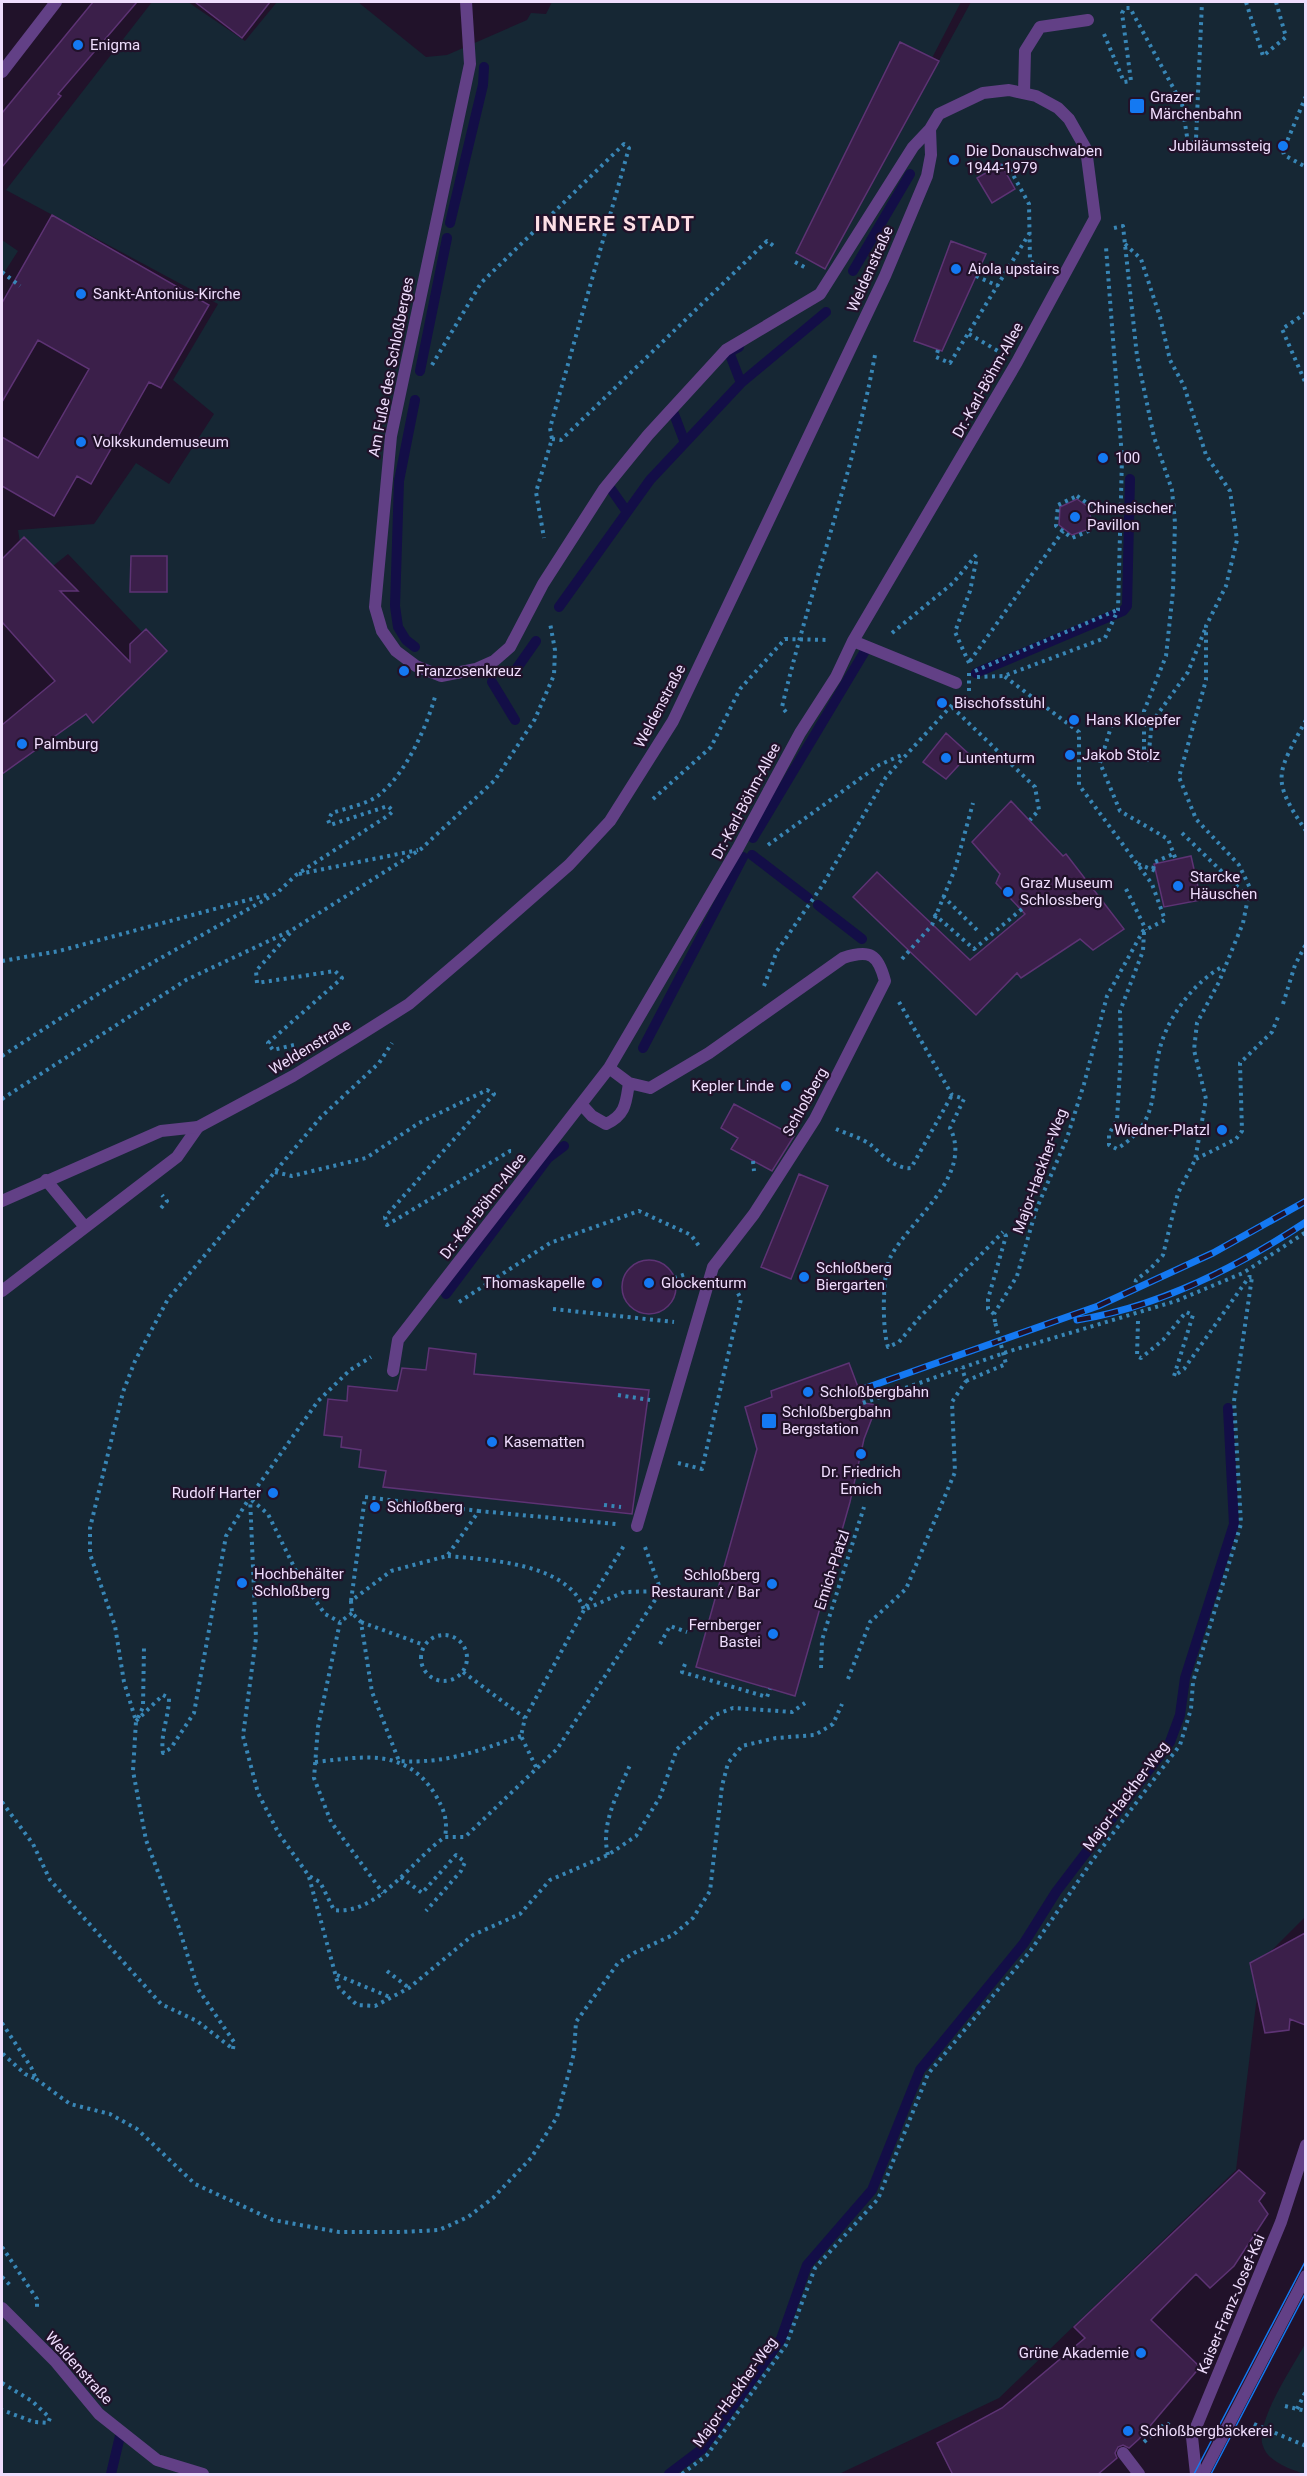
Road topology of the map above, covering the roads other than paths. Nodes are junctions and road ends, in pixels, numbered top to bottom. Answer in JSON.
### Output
{"nodes":[{"id":1,"x":56,"y":2,"type":"edge"},
{"id":2,"x":466,"y":2,"type":"edge"},
{"id":3,"x":1088,"y":20,"type":"dead end"},
{"id":4,"x":2,"y":72,"type":"edge"},
{"id":5,"x":1024,"y":93,"type":"junction"},
{"id":6,"x":930,"y":129,"type":"junction"},
{"id":7,"x":853,"y":641,"type":"junction"},
{"id":8,"x":956,"y":683,"type":"dead end"},
{"id":9,"x":609,"y":1068,"type":"junction"},
{"id":10,"x":629,"y":1083,"type":"junction"},
{"id":11,"x":581,"y":1104,"type":"junction"},
{"id":12,"x":198,"y":1127,"type":"junction"},
{"id":13,"x":46,"y":1180,"type":"junction"},
{"id":14,"x":2,"y":1201,"type":"edge"},
{"id":15,"x":85,"y":1227,"type":"junction"},
{"id":16,"x":2,"y":1292,"type":"edge"},
{"id":17,"x":393,"y":1371,"type":"dead end"},
{"id":18,"x":637,"y":1526,"type":"road end"},
{"id":19,"x":1305,"y":2145,"type":"edge"},
{"id":20,"x":1305,"y":2276,"type":"edge"},
{"id":21,"x":2,"y":2308,"type":"edge"},
{"id":22,"x":1123,"y":2453,"type":"dead end"},
{"id":23,"x":202,"y":2475,"type":"edge"},
{"id":24,"x":1139,"y":2475,"type":"edge"},
{"id":25,"x":1196,"y":2475,"type":"edge"},
{"id":26,"x":1203,"y":2475,"type":"edge"}],
"edges":[{"from":1,"to":4,"type":"street"},
{"from":2,"to":6,"type":"street","name":"Am Fuße des Schloßberges"},
{"from":3,"to":5,"type":"street"},
{"from":5,"to":6,"type":"street"},
{"from":5,"to":7,"type":"street","name":"Dr.-Karl-Böhm-Allee"},
{"from":6,"to":12,"type":"street","name":"Weldenstraße"},
{"from":7,"to":8,"type":"street"},
{"from":7,"to":9,"type":"street","name":"Dr.-Karl-Böhm-Allee"},
{"from":9,"to":10,"type":"street"},
{"from":9,"to":11,"type":"street","name":"Dr.-Karl-Böhm-Allee"},
{"from":10,"to":11,"type":"street"},
{"from":10,"to":18,"type":"street","name":"Schloßberg"},
{"from":11,"to":17,"type":"street","name":"Dr.-Karl-Böhm-Allee"},
{"from":12,"to":13,"type":"street","name":"Weldenstraße"},
{"from":12,"to":15,"type":"street","name":"Weldenstraße"},
{"from":13,"to":14,"type":"street","name":"Weldenstraße"},
{"from":13,"to":15,"type":"street"},
{"from":15,"to":16,"type":"street","name":"Weldenstraße"},
{"from":19,"to":25,"type":"street","name":"Kaiser-Franz-Josef-Kai"},
{"from":20,"to":26,"type":"street"},
{"from":21,"to":23,"type":"street","name":"Weldenstraße"},
{"from":22,"to":24,"type":"street"}]}
